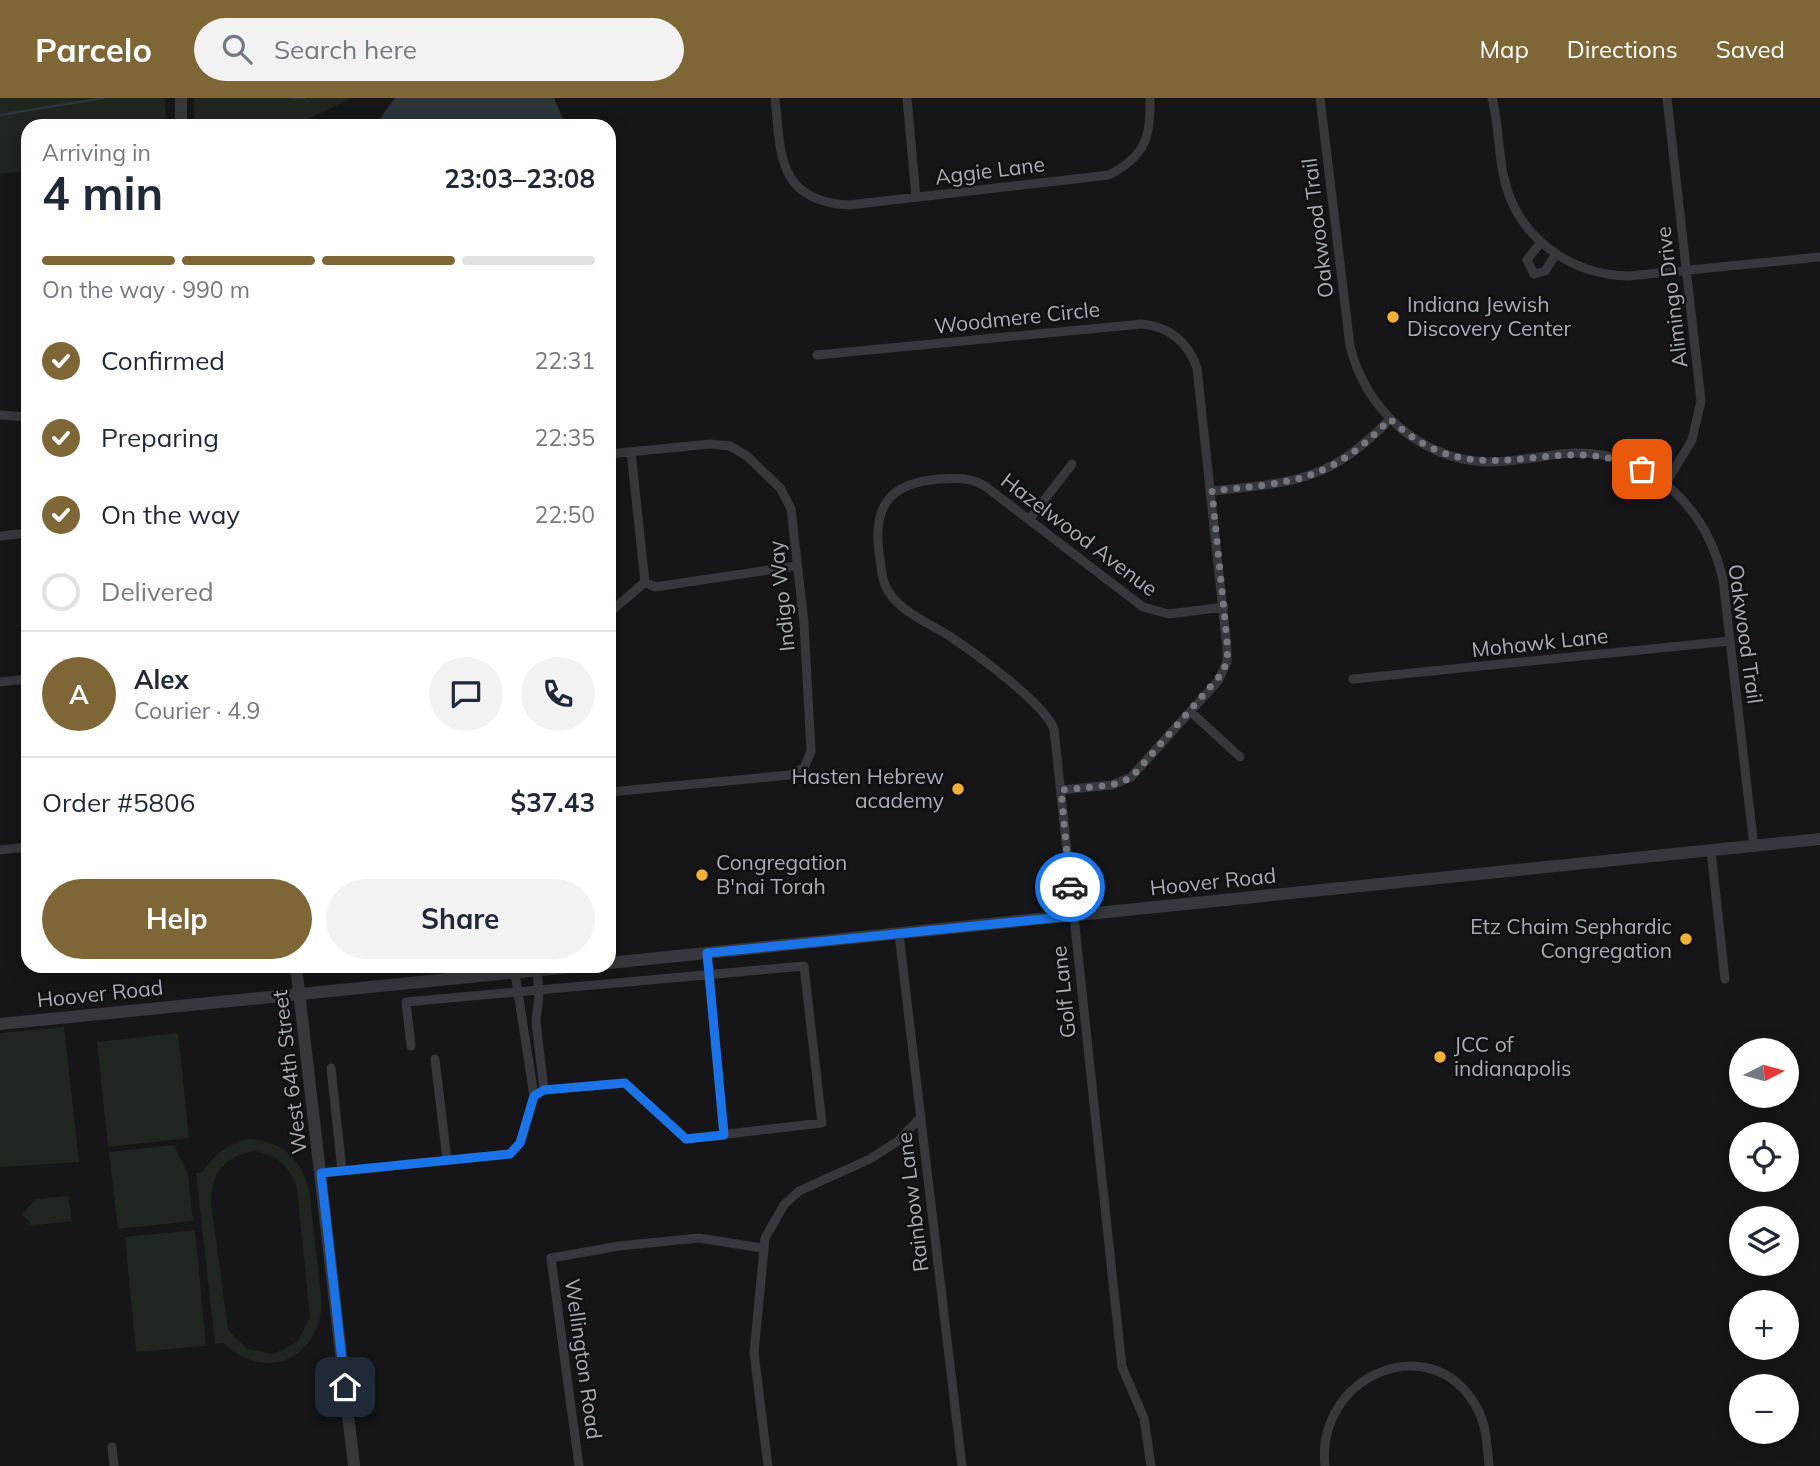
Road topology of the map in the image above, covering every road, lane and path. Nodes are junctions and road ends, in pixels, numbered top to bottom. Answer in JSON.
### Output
{"nodes":[{"id":1,"x":181,"y":98,"type":"edge"},
{"id":2,"x":775,"y":98,"type":"edge"},
{"id":3,"x":907,"y":98,"type":"edge"},
{"id":4,"x":1150,"y":98,"type":"edge"},
{"id":5,"x":1320,"y":98,"type":"edge"},
{"id":6,"x":1492,"y":98,"type":"edge"},
{"id":7,"x":1667,"y":98,"type":"edge"},
{"id":8,"x":181,"y":119,"type":"edge"},
{"id":9,"x":916,"y":197,"type":"junction"},
{"id":10,"x":1541,"y":242,"type":"junction"},
{"id":11,"x":1556,"y":254,"type":"junction"},
{"id":12,"x":1820,"y":257,"type":"edge"},
{"id":13,"x":1687,"y":271,"type":"junction"},
{"id":14,"x":817,"y":355,"type":"dead end"},
{"id":15,"x":0,"y":415,"type":"edge"},
{"id":16,"x":21,"y":416,"type":"edge"},
{"id":17,"x":1390,"y":419,"type":"junction"},
{"id":18,"x":631,"y":452,"type":"junction"},
{"id":19,"x":616,"y":453,"type":"edge"},
{"id":20,"x":1072,"y":464,"type":"dead end"},
{"id":21,"x":957,"y":478,"type":"joint"},
{"id":22,"x":1666,"y":483,"type":"junction"},
{"id":23,"x":1212,"y":491,"type":"junction"},
{"id":24,"x":1028,"y":520,"type":"junction"},
{"id":25,"x":21,"y":534,"type":"edge"},
{"id":26,"x":0,"y":536,"type":"edge"},
{"id":27,"x":796,"y":566,"type":"junction"},
{"id":28,"x":645,"y":582,"type":"junction"},
{"id":29,"x":616,"y":607,"type":"edge"},
{"id":30,"x":1224,"y":607,"type":"junction"},
{"id":31,"x":1730,"y":641,"type":"junction"},
{"id":32,"x":1353,"y":679,"type":"dead end"},
{"id":33,"x":21,"y":680,"type":"edge"},
{"id":34,"x":0,"y":682,"type":"edge"},
{"id":35,"x":1191,"y":712,"type":"junction"},
{"id":36,"x":1240,"y":757,"type":"dead end"},
{"id":37,"x":1061,"y":790,"type":"junction"},
{"id":38,"x":616,"y":791,"type":"edge"},
{"id":39,"x":1820,"y":839,"type":"edge"},
{"id":40,"x":1754,"y":847,"type":"junction"},
{"id":41,"x":21,"y":848,"type":"edge"},
{"id":42,"x":0,"y":850,"type":"edge"},
{"id":43,"x":1711,"y":851,"type":"junction"},
{"id":44,"x":1073,"y":916,"type":"junction"},
{"id":45,"x":900,"y":934,"type":"junction"},
{"id":46,"x":707,"y":953,"type":"junction"},
{"id":47,"x":616,"y":962,"type":"edge"},
{"id":48,"x":709,"y":972,"type":"junction"},
{"id":49,"x":297,"y":973,"type":"edge"},
{"id":50,"x":459,"y":973,"type":"edge"},
{"id":51,"x":515,"y":973,"type":"edge"},
{"id":52,"x":537,"y":973,"type":"edge"},
{"id":53,"x":1725,"y":979,"type":"dead end"},
{"id":54,"x":539,"y":989,"type":"junction"},
{"id":55,"x":517,"y":990,"type":"junction"},
{"id":56,"x":300,"y":993,"type":"junction"},
{"id":57,"x":0,"y":1024,"type":"edge"},
{"id":58,"x":411,"y":1046,"type":"dead end"},
{"id":59,"x":435,"y":1059,"type":"dead end"},
{"id":60,"x":331,"y":1068,"type":"dead end"},
{"id":61,"x":544,"y":1090,"type":"junction"},
{"id":62,"x":534,"y":1096,"type":"junction"},
{"id":63,"x":921,"y":1117,"type":"junction"},
{"id":64,"x":724,"y":1135,"type":"junction"},
{"id":65,"x":447,"y":1160,"type":"junction"},
{"id":66,"x":342,"y":1170,"type":"junction"},
{"id":67,"x":321,"y":1173,"type":"junction"},
{"id":68,"x":762,"y":1248,"type":"junction"},
{"id":69,"x":112,"y":1447,"type":"dead end"},
{"id":70,"x":114,"y":1466,"type":"edge"},
{"id":71,"x":354,"y":1466,"type":"edge"},
{"id":72,"x":579,"y":1466,"type":"edge"},
{"id":73,"x":768,"y":1466,"type":"edge"},
{"id":74,"x":962,"y":1466,"type":"edge"},
{"id":75,"x":1151,"y":1466,"type":"edge"},
{"id":76,"x":1325,"y":1466,"type":"edge"},
{"id":77,"x":1489,"y":1466,"type":"edge"}],
"edges":[{"from":1,"to":8,"type":"street"},
{"from":2,"to":9,"type":"street","name":"Aggie Lane"},
{"from":3,"to":9,"type":"street"},
{"from":4,"to":9,"type":"street","name":"Aggie Lane"},
{"from":5,"to":17,"type":"street","name":"Oakwood Trail"},
{"from":6,"to":10,"type":"street"},
{"from":7,"to":13,"type":"street","name":"Alimingo Drive"},
{"from":10,"to":11,"type":"street"},
{"from":10,"to":11,"type":"street"},
{"from":11,"to":13,"type":"street"},
{"from":12,"to":13,"type":"street"},
{"from":13,"to":22,"type":"street","name":"Alimingo Drive"},
{"from":14,"to":23,"type":"street","name":"Woodmere Circle"},
{"from":15,"to":16,"type":"street"},
{"from":17,"to":22,"type":"street","name":"Oakwood Trail"},
{"from":17,"to":23,"type":"street"},
{"from":18,"to":19,"type":"street"},
{"from":18,"to":27,"type":"street","name":"Indigo Way"},
{"from":18,"to":28,"type":"street"},
{"from":20,"to":24,"type":"street"},
{"from":21,"to":24,"type":"street","name":"Hazelwood Avenue"},
{"from":21,"to":37,"type":"street","name":"Golf Lane"},
{"from":22,"to":31,"type":"street","name":"Oakwood Trail"},
{"from":23,"to":30,"type":"street"},
{"from":24,"to":30,"type":"street","name":"Hazelwood Avenue"},
{"from":25,"to":26,"type":"street"},
{"from":27,"to":28,"type":"street"},
{"from":27,"to":38,"type":"street","name":"Indigo Way"},
{"from":28,"to":29,"type":"street"},
{"from":30,"to":35,"type":"street"},
{"from":31,"to":32,"type":"street","name":"Mohawk Lane"},
{"from":31,"to":40,"type":"street","name":"Oakwood Trail"},
{"from":33,"to":34,"type":"street"},
{"from":35,"to":36,"type":"street"},
{"from":35,"to":37,"type":"street"},
{"from":37,"to":44,"type":"street","name":"Golf Lane"},
{"from":39,"to":40,"type":"street","name":"Hoover Road"},
{"from":40,"to":43,"type":"street","name":"Hoover Road"},
{"from":41,"to":42,"type":"street"},
{"from":43,"to":44,"type":"street","name":"Hoover Road"},
{"from":43,"to":53,"type":"street"},
{"from":44,"to":45,"type":"street","name":"Hoover Road"},
{"from":44,"to":75,"type":"street","name":"Golf Lane"},
{"from":45,"to":46,"type":"street","name":"Hoover Road"},
{"from":45,"to":63,"type":"street","name":"Rainbow Lane"},
{"from":46,"to":47,"type":"street","name":"Hoover Road"},
{"from":46,"to":48,"type":"street"},
{"from":48,"to":54,"type":"street"},
{"from":48,"to":64,"type":"street"},
{"from":48,"to":64,"type":"street"},
{"from":49,"to":56,"type":"street","name":"West 64th Street"},
{"from":50,"to":56,"type":"street","name":"Hoover Road"},
{"from":51,"to":55,"type":"street"},
{"from":52,"to":54,"type":"street"},
{"from":54,"to":55,"type":"street"},
{"from":54,"to":61,"type":"street"},
{"from":55,"to":58,"type":"street"},
{"from":55,"to":62,"type":"street"},
{"from":56,"to":57,"type":"street","name":"Hoover Road"},
{"from":56,"to":67,"type":"street","name":"West 64th Street"},
{"from":59,"to":65,"type":"street"},
{"from":60,"to":66,"type":"street","name":"West 64th Street"},
{"from":61,"to":62,"type":"street"},
{"from":61,"to":64,"type":"street"},
{"from":62,"to":65,"type":"street"},
{"from":63,"to":68,"type":"street"},
{"from":63,"to":74,"type":"street","name":"Rainbow Lane"},
{"from":65,"to":66,"type":"street"},
{"from":66,"to":67,"type":"street"},
{"from":67,"to":71,"type":"street","name":"West 64th Street"},
{"from":68,"to":72,"type":"street","name":"Wellington Road"},
{"from":68,"to":73,"type":"street"},
{"from":69,"to":70,"type":"street"},
{"from":76,"to":77,"type":"street"}]}
